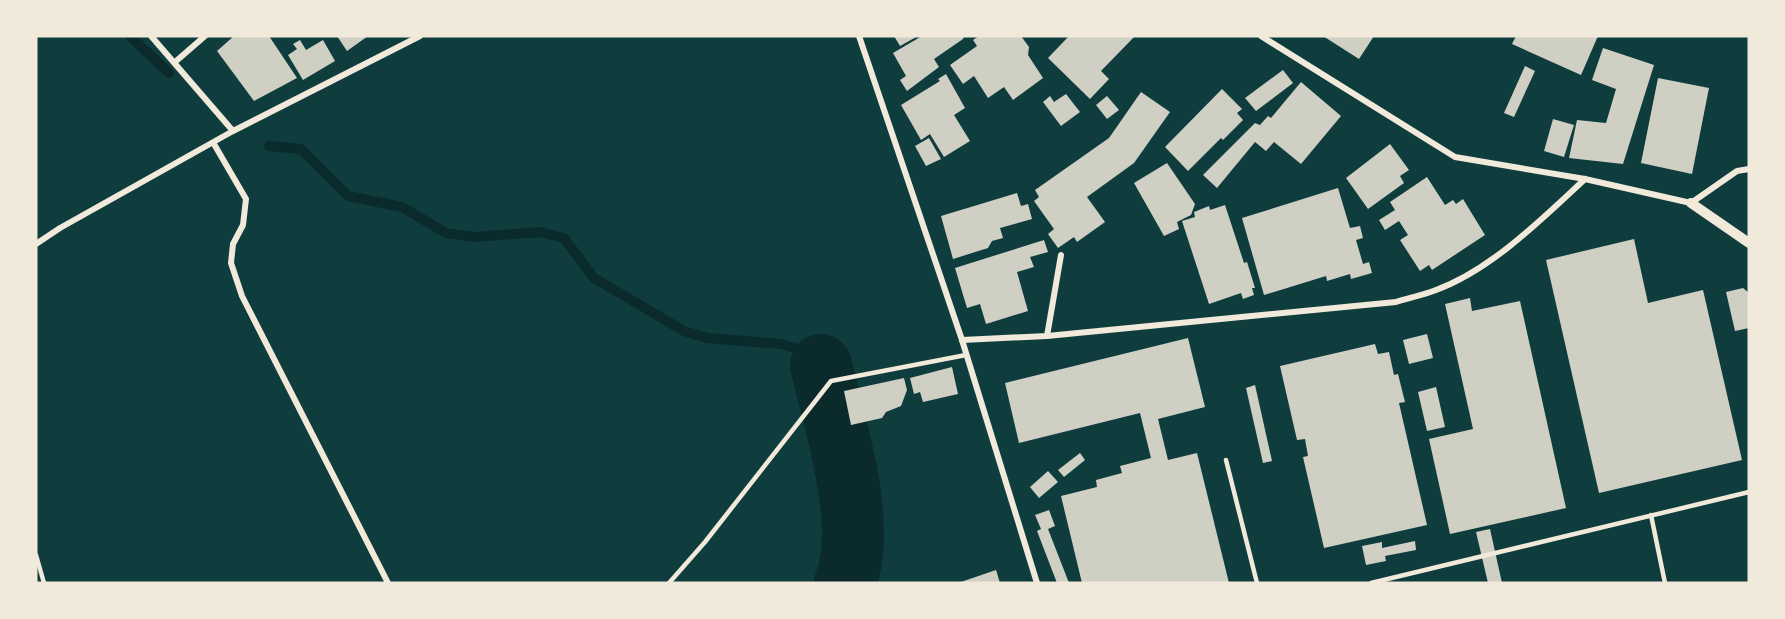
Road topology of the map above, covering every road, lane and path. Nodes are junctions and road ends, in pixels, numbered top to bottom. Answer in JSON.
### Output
{"nodes":[{"id":1,"x":151,"y":36,"type":"edge"},
{"id":2,"x":205,"y":36,"type":"edge"},
{"id":3,"x":420,"y":36,"type":"edge"},
{"id":4,"x":859,"y":36,"type":"edge"},
{"id":5,"x":1261,"y":36,"type":"edge"},
{"id":6,"x":175,"y":62,"type":"junction"},
{"id":7,"x":233,"y":131,"type":"junction"},
{"id":8,"x":214,"y":144,"type":"junction"},
{"id":9,"x":1749,"y":169,"type":"edge"},
{"id":10,"x":1585,"y":179,"type":"junction"},
{"id":11,"x":1691,"y":203,"type":"junction"},
{"id":12,"x":1749,"y":243,"type":"edge"},
{"id":13,"x":36,"y":244,"type":"edge"},
{"id":14,"x":1061,"y":255,"type":"dead end"},
{"id":15,"x":1047,"y":336,"type":"junction"},
{"id":16,"x":962,"y":340,"type":"junction"},
{"id":17,"x":966,"y":355,"type":"junction"},
{"id":18,"x":1226,"y":460,"type":"dead end"},
{"id":19,"x":1749,"y":492,"type":"edge"},
{"id":20,"x":1651,"y":515,"type":"junction"},
{"id":21,"x":36,"y":555,"type":"edge"},
{"id":22,"x":44,"y":583,"type":"edge"},
{"id":23,"x":388,"y":583,"type":"edge"},
{"id":24,"x":669,"y":583,"type":"edge"},
{"id":25,"x":1037,"y":583,"type":"edge"},
{"id":26,"x":1257,"y":583,"type":"edge"},
{"id":27,"x":1371,"y":583,"type":"edge"},
{"id":28,"x":1665,"y":583,"type":"edge"}],
"edges":[{"from":1,"to":6,"type":"street"},
{"from":2,"to":6,"type":"street"},
{"from":3,"to":7,"type":"street"},
{"from":4,"to":16,"type":"street"},
{"from":5,"to":10,"type":"street"},
{"from":6,"to":7,"type":"street"},
{"from":7,"to":8,"type":"street"},
{"from":8,"to":13,"type":"street"},
{"from":8,"to":23,"type":"street"},
{"from":9,"to":11,"type":"street"},
{"from":10,"to":11,"type":"street"},
{"from":10,"to":15,"type":"street"},
{"from":11,"to":12,"type":"street"},
{"from":14,"to":15,"type":"street"},
{"from":15,"to":16,"type":"street"},
{"from":16,"to":17,"type":"street"},
{"from":17,"to":24,"type":"lane"},
{"from":17,"to":25,"type":"street"},
{"from":18,"to":26,"type":"lane"},
{"from":19,"to":20,"type":"lane"},
{"from":20,"to":27,"type":"lane"},
{"from":20,"to":28,"type":"lane"},
{"from":21,"to":22,"type":"lane"}]}
